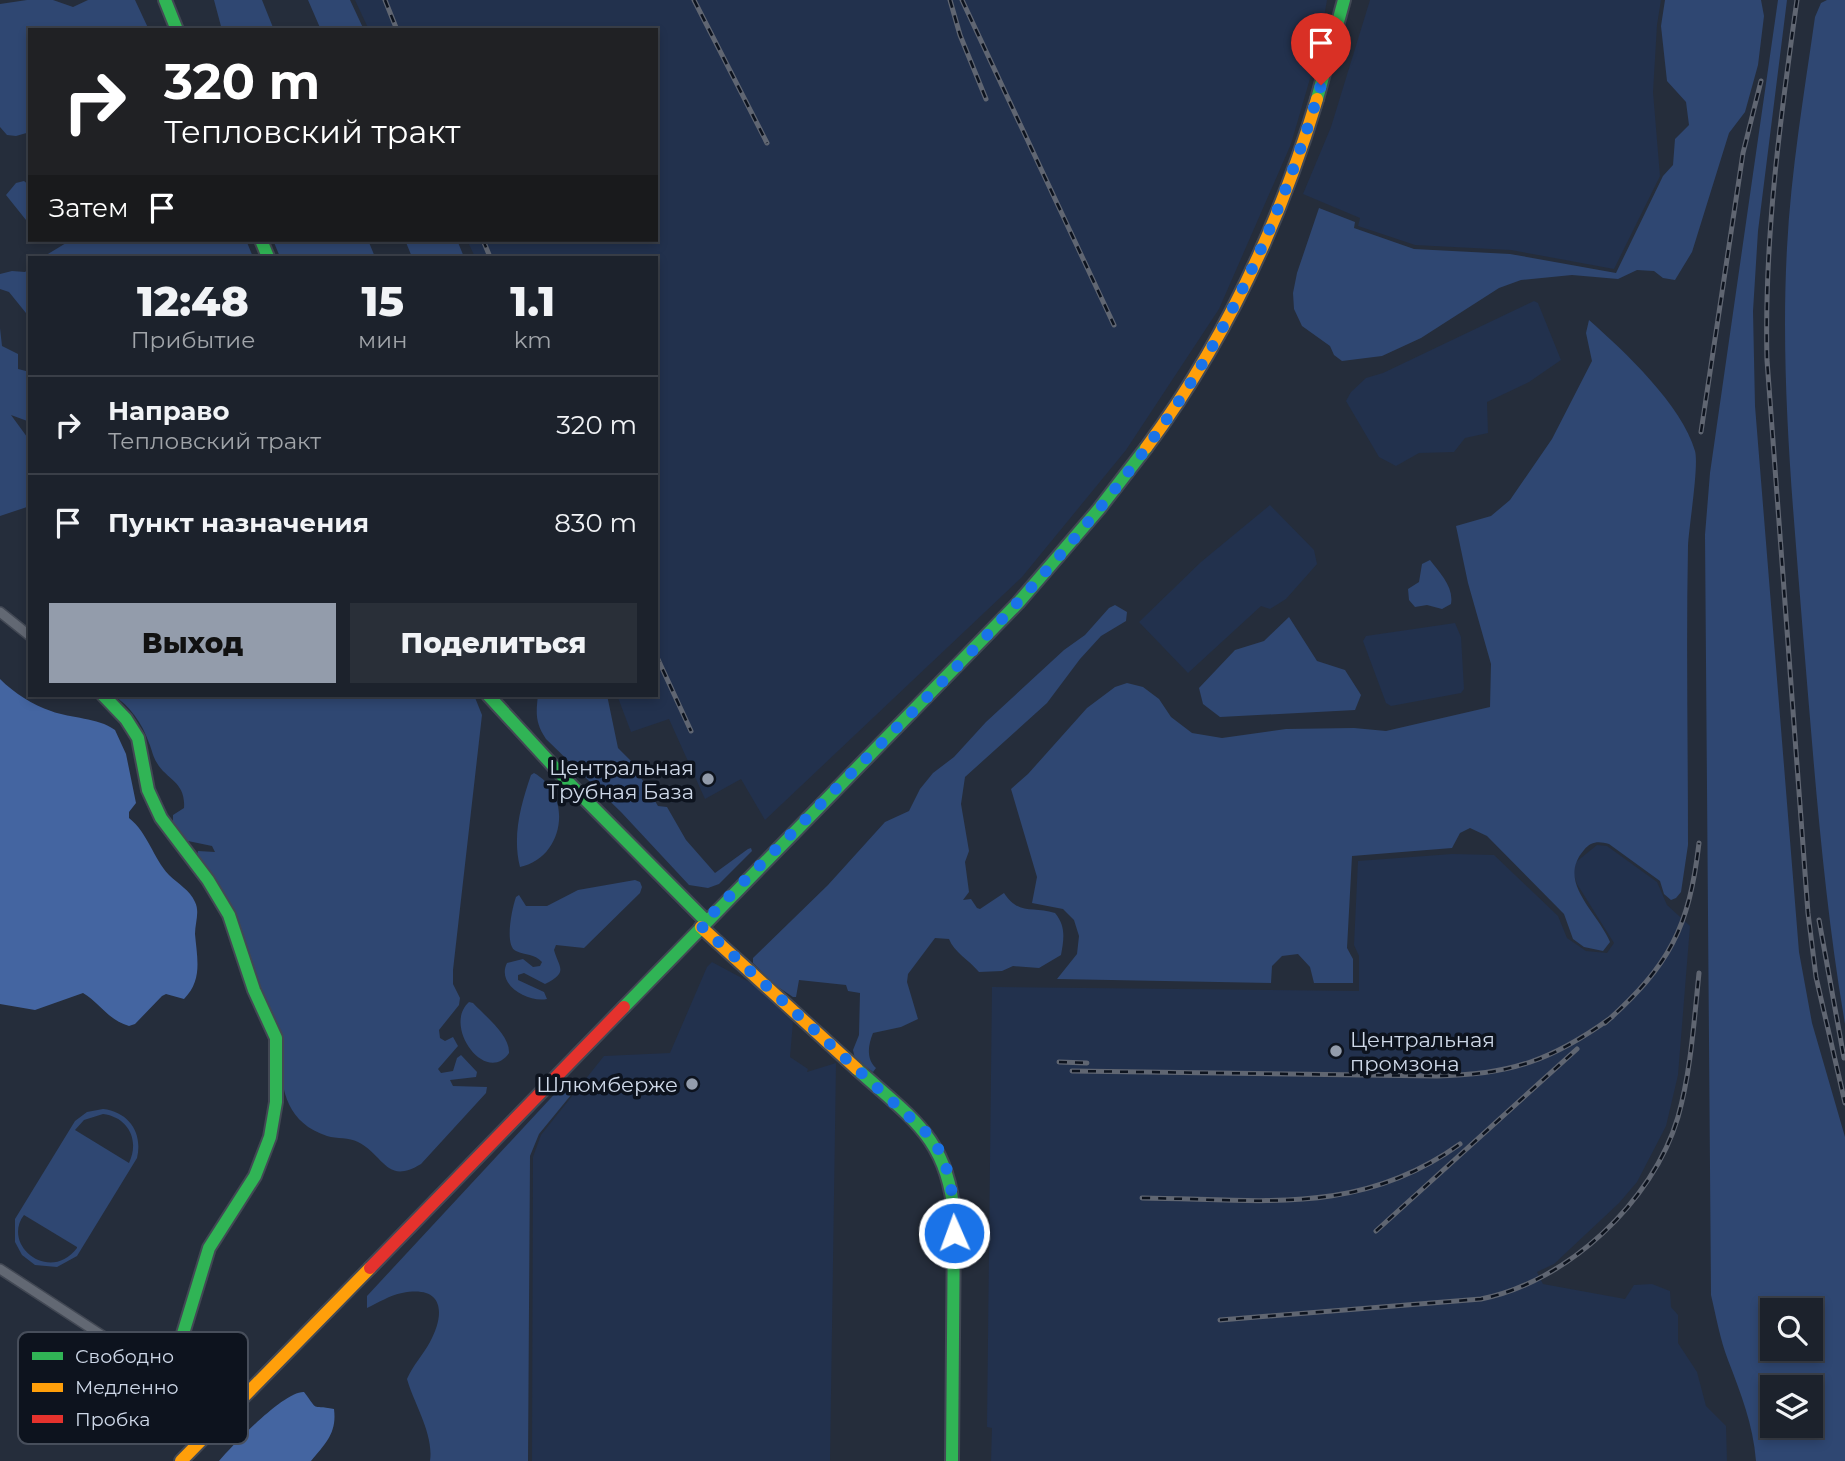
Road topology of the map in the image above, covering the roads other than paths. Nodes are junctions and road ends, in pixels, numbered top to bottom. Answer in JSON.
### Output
{"nodes":[{"id":1,"x":165,"y":0,"type":"edge"},
{"id":2,"x":1344,"y":0,"type":"edge"},
{"id":3,"x":176,"y":28,"type":"edge"},
{"id":4,"x":0,"y":612,"type":"edge"},
{"id":5,"x":28,"y":634,"type":"edge"},
{"id":6,"x":105,"y":697,"type":"edge"},
{"id":7,"x":490,"y":697,"type":"edge"},
{"id":8,"x":704,"y":924,"type":"junction"},
{"id":9,"x":0,"y":1269,"type":"edge"},
{"id":10,"x":97,"y":1332,"type":"edge"},
{"id":11,"x":183,"y":1332,"type":"edge"},
{"id":12,"x":248,"y":1392,"type":"edge"},
{"id":13,"x":197,"y":1444,"type":"edge"},
{"id":14,"x":181,"y":1461,"type":"edge"},
{"id":15,"x":952,"y":1461,"type":"edge"}],
"edges":[{"from":1,"to":3,"type":"main road"},
{"from":2,"to":8,"type":"main road"},
{"from":4,"to":5,"type":"street"},
{"from":6,"to":11,"type":"main road"},
{"from":7,"to":8,"type":"main road"},
{"from":8,"to":12,"type":"main road"},
{"from":8,"to":15,"type":"main road"},
{"from":9,"to":10,"type":"street"},
{"from":13,"to":14,"type":"main road"}]}
